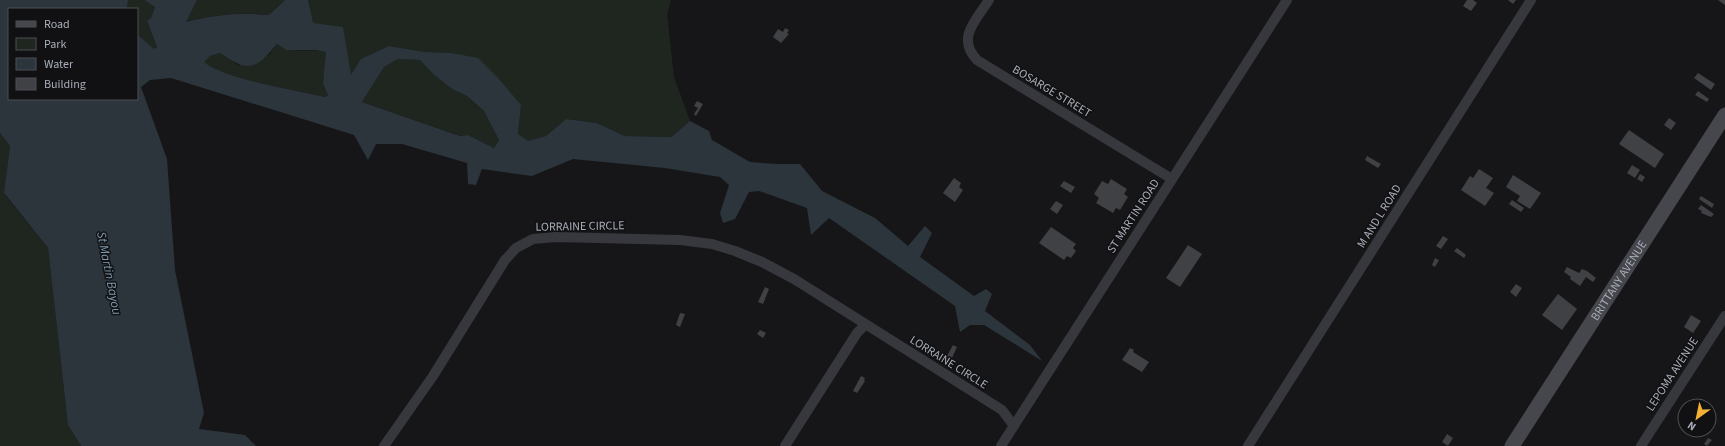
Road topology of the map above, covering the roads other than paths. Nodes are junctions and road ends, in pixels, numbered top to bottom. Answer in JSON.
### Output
{"nodes":[{"id":1,"x":989,"y":0,"type":"edge"},
{"id":2,"x":1287,"y":0,"type":"edge"},
{"id":3,"x":1532,"y":0,"type":"edge"},
{"id":4,"x":1725,"y":115,"type":"edge"},
{"id":5,"x":1172,"y":179,"type":"junction"},
{"id":6,"x":1725,"y":316,"type":"edge"},
{"id":7,"x":865,"y":324,"type":"junction"},
{"id":8,"x":1014,"y":426,"type":"junction"},
{"id":9,"x":384,"y":446,"type":"edge"},
{"id":10,"x":785,"y":446,"type":"edge"},
{"id":11,"x":1001,"y":446,"type":"edge"},
{"id":12,"x":1248,"y":446,"type":"edge"},
{"id":13,"x":1512,"y":446,"type":"edge"},
{"id":14,"x":1641,"y":446,"type":"edge"}],
"edges":[{"from":1,"to":5,"type":"street","name":"BOSARGE STREET"},
{"from":2,"to":5,"type":"street","name":"ST MARTIN ROAD"},
{"from":3,"to":12,"type":"street","name":"M AND L ROAD"},
{"from":4,"to":13,"type":"street","name":"BRITTANY AVENUE"},
{"from":5,"to":8,"type":"street","name":"ST MARTIN ROAD"},
{"from":6,"to":14,"type":"street","name":"LEPOMA AVENUE"},
{"from":7,"to":8,"type":"street","name":"LORRAINE CIRCLE"},
{"from":7,"to":9,"type":"street","name":"LORRAINE CIRCLE"},
{"from":7,"to":10,"type":"street"},
{"from":8,"to":11,"type":"street","name":"ST MARTIN ROAD"}]}
